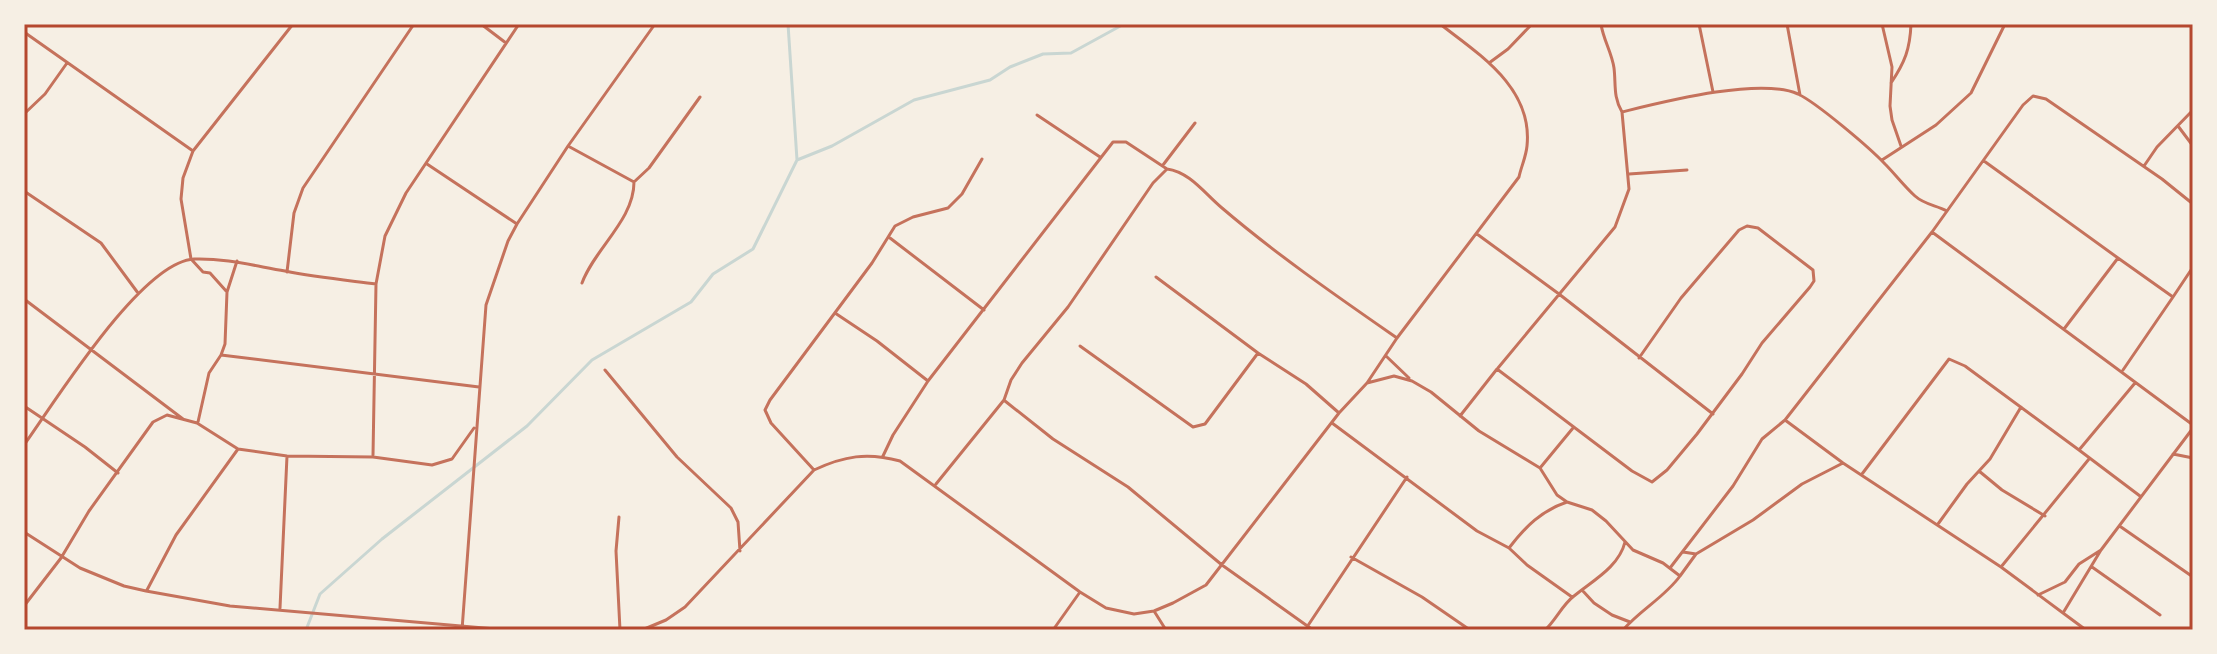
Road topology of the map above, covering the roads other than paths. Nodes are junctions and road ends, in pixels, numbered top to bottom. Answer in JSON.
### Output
{"nodes":[{"id":1,"x":293,"y":24,"type":"edge"},
{"id":2,"x":414,"y":24,"type":"edge"},
{"id":3,"x":481,"y":24,"type":"edge"},
{"id":4,"x":519,"y":24,"type":"edge"},
{"id":5,"x":655,"y":24,"type":"edge"},
{"id":6,"x":723,"y":24,"type":"edge"},
{"id":7,"x":1440,"y":24,"type":"edge"},
{"id":8,"x":1532,"y":24,"type":"edge"},
{"id":9,"x":1601,"y":24,"type":"edge"},
{"id":10,"x":1699,"y":24,"type":"edge"},
{"id":11,"x":1787,"y":24,"type":"edge"},
{"id":12,"x":1882,"y":24,"type":"edge"},
{"id":13,"x":1911,"y":24,"type":"edge"},
{"id":14,"x":2005,"y":24,"type":"edge"},
{"id":15,"x":665,"y":25,"type":"edge"},
{"id":16,"x":24,"y":32,"type":"edge"},
{"id":17,"x":506,"y":43,"type":"junction"},
{"id":18,"x":67,"y":63,"type":"junction"},
{"id":19,"x":1489,"y":63,"type":"junction"},
{"id":20,"x":1891,"y":83,"type":"junction"},
{"id":21,"x":1713,"y":92,"type":"junction"},
{"id":22,"x":1800,"y":95,"type":"junction"},
{"id":23,"x":700,"y":97,"type":"dead end"},
{"id":24,"x":2193,"y":110,"type":"edge"},
{"id":25,"x":1622,"y":112,"type":"junction"},
{"id":26,"x":24,"y":114,"type":"edge"},
{"id":27,"x":1037,"y":115,"type":"dead end"},
{"id":28,"x":1195,"y":123,"type":"dead end"},
{"id":29,"x":2178,"y":126,"type":"junction"},
{"id":30,"x":568,"y":146,"type":"junction"},
{"id":31,"x":1901,"y":146,"type":"junction"},
{"id":32,"x":2193,"y":146,"type":"edge"},
{"id":33,"x":193,"y":151,"type":"junction"},
{"id":34,"x":1100,"y":157,"type":"junction"},
{"id":35,"x":982,"y":159,"type":"dead end"},
{"id":36,"x":1882,"y":160,"type":"junction"},
{"id":37,"x":1984,"y":161,"type":"junction"},
{"id":38,"x":426,"y":163,"type":"junction"},
{"id":39,"x":2144,"y":166,"type":"junction"},
{"id":40,"x":1165,"y":168,"type":"junction"},
{"id":41,"x":1687,"y":170,"type":"dead end"},
{"id":42,"x":1629,"y":174,"type":"junction"},
{"id":43,"x":634,"y":182,"type":"junction"},
{"id":44,"x":24,"y":191,"type":"edge"},
{"id":45,"x":2193,"y":204,"type":"edge"},
{"id":46,"x":1947,"y":211,"type":"junction"},
{"id":47,"x":517,"y":224,"type":"junction"},
{"id":48,"x":1932,"y":232,"type":"junction"},
{"id":49,"x":1477,"y":234,"type":"junction"},
{"id":50,"x":890,"y":238,"type":"junction"},
{"id":51,"x":2118,"y":258,"type":"junction"},
{"id":52,"x":191,"y":259,"type":"junction"},
{"id":53,"x":237,"y":261,"type":"junction"},
{"id":54,"x":2193,"y":267,"type":"edge"},
{"id":55,"x":287,"y":272,"type":"junction"},
{"id":56,"x":1156,"y":277,"type":"dead end"},
{"id":57,"x":582,"y":283,"type":"dead end"},
{"id":58,"x":376,"y":284,"type":"junction"},
{"id":59,"x":227,"y":292,"type":"junction"},
{"id":60,"x":138,"y":293,"type":"junction"},
{"id":61,"x":1559,"y":294,"type":"junction"},
{"id":62,"x":2173,"y":297,"type":"junction"},
{"id":63,"x":24,"y":299,"type":"edge"},
{"id":64,"x":984,"y":310,"type":"junction"},
{"id":65,"x":835,"y":313,"type":"junction"},
{"id":66,"x":2064,"y":329,"type":"junction"},
{"id":67,"x":1397,"y":338,"type":"junction"},
{"id":68,"x":1080,"y":346,"type":"dead end"},
{"id":69,"x":92,"y":350,"type":"junction"},
{"id":70,"x":1258,"y":353,"type":"junction"},
{"id":71,"x":221,"y":355,"type":"junction"},
{"id":72,"x":1385,"y":355,"type":"junction"},
{"id":73,"x":1639,"y":358,"type":"junction"},
{"id":74,"x":1497,"y":369,"type":"junction"},
{"id":75,"x":605,"y":370,"type":"dead end"},
{"id":76,"x":2122,"y":371,"type":"junction"},
{"id":77,"x":376,"y":375,"type":"junction"},
{"id":78,"x":928,"y":381,"type":"junction"},
{"id":79,"x":1412,"y":381,"type":"junction"},
{"id":80,"x":1367,"y":383,"type":"junction"},
{"id":81,"x":2135,"y":383,"type":"junction"},
{"id":82,"x":479,"y":387,"type":"junction"},
{"id":83,"x":1004,"y":400,"type":"junction"},
{"id":84,"x":24,"y":406,"type":"edge"},
{"id":85,"x":2021,"y":407,"type":"junction"},
{"id":86,"x":1339,"y":413,"type":"junction"},
{"id":87,"x":1713,"y":414,"type":"junction"},
{"id":88,"x":1460,"y":416,"type":"junction"},
{"id":89,"x":43,"y":419,"type":"junction"},
{"id":90,"x":1785,"y":420,"type":"junction"},
{"id":91,"x":186,"y":421,"type":"junction"},
{"id":92,"x":197,"y":423,"type":"junction"},
{"id":93,"x":1332,"y":423,"type":"junction"},
{"id":94,"x":477,"y":424,"type":"junction"},
{"id":95,"x":2193,"y":427,"type":"edge"},
{"id":96,"x":1574,"y":428,"type":"junction"},
{"id":97,"x":24,"y":445,"type":"edge"},
{"id":98,"x":238,"y":449,"type":"junction"},
{"id":99,"x":2079,"y":450,"type":"junction"},
{"id":100,"x":2173,"y":454,"type":"junction"},
{"id":101,"x":287,"y":456,"type":"junction"},
{"id":102,"x":373,"y":457,"type":"junction"},
{"id":103,"x":883,"y":457,"type":"junction"},
{"id":104,"x":2193,"y":458,"type":"edge"},
{"id":105,"x":2089,"y":459,"type":"junction"},
{"id":106,"x":1843,"y":463,"type":"junction"},
{"id":107,"x":1540,"y":468,"type":"junction"},
{"id":108,"x":814,"y":470,"type":"junction"},
{"id":109,"x":1979,"y":471,"type":"junction"},
{"id":110,"x":118,"y":473,"type":"junction"},
{"id":111,"x":1862,"y":474,"type":"junction"},
{"id":112,"x":1407,"y":477,"type":"junction"},
{"id":113,"x":935,"y":485,"type":"junction"},
{"id":114,"x":2141,"y":497,"type":"junction"},
{"id":115,"x":1567,"y":502,"type":"junction"},
{"id":116,"x":2045,"y":516,"type":"junction"},
{"id":117,"x":619,"y":517,"type":"dead end"},
{"id":118,"x":1938,"y":525,"type":"junction"},
{"id":119,"x":2119,"y":526,"type":"junction"},
{"id":120,"x":24,"y":532,"type":"edge"},
{"id":121,"x":1625,"y":542,"type":"junction"},
{"id":122,"x":1509,"y":548,"type":"junction"},
{"id":123,"x":2101,"y":550,"type":"junction"},
{"id":124,"x":740,"y":551,"type":"junction"},
{"id":125,"x":1683,"y":552,"type":"junction"},
{"id":126,"x":1696,"y":554,"type":"junction"},
{"id":127,"x":1351,"y":557,"type":"junction"},
{"id":128,"x":61,"y":558,"type":"junction"},
{"id":129,"x":1222,"y":565,"type":"junction"},
{"id":130,"x":2001,"y":567,"type":"junction"},
{"id":131,"x":2092,"y":567,"type":"junction"},
{"id":132,"x":1670,"y":568,"type":"junction"},
{"id":133,"x":1680,"y":576,"type":"junction"},
{"id":134,"x":2193,"y":577,"type":"edge"},
{"id":135,"x":1582,"y":590,"type":"junction"},
{"id":136,"x":146,"y":591,"type":"junction"},
{"id":137,"x":1080,"y":592,"type":"junction"},
{"id":138,"x":2038,"y":595,"type":"junction"},
{"id":139,"x":1572,"y":597,"type":"junction"},
{"id":140,"x":24,"y":606,"type":"edge"},
{"id":141,"x":280,"y":609,"type":"junction"},
{"id":142,"x":1154,"y":611,"type":"junction"},
{"id":143,"x":2063,"y":613,"type":"junction"},
{"id":144,"x":2160,"y":615,"type":"dead end"},
{"id":145,"x":1630,"y":622,"type":"junction"},
{"id":146,"x":462,"y":628,"type":"edge"},
{"id":147,"x":1306,"y":628,"type":"edge"},
{"id":148,"x":507,"y":630,"type":"edge"},
{"id":149,"x":620,"y":630,"type":"edge"},
{"id":150,"x":642,"y":630,"type":"edge"},
{"id":151,"x":1053,"y":630,"type":"edge"},
{"id":152,"x":1166,"y":630,"type":"edge"},
{"id":153,"x":1313,"y":630,"type":"edge"},
{"id":154,"x":1470,"y":630,"type":"edge"},
{"id":155,"x":1545,"y":630,"type":"edge"},
{"id":156,"x":1623,"y":630,"type":"edge"},
{"id":157,"x":2086,"y":630,"type":"edge"}],
"edges":[{"from":1,"to":33,"type":"street"},
{"from":2,"to":55,"type":"street"},
{"from":3,"to":17,"type":"street"},
{"from":4,"to":17,"type":"street"},
{"from":5,"to":15,"type":"street"},
{"from":5,"to":30,"type":"street"},
{"from":6,"to":15,"type":"street"},
{"from":7,"to":19,"type":"street"},
{"from":8,"to":19,"type":"street"},
{"from":9,"to":25,"type":"street"},
{"from":10,"to":21,"type":"street"},
{"from":11,"to":22,"type":"street"},
{"from":12,"to":20,"type":"street"},
{"from":13,"to":20,"type":"street"},
{"from":14,"to":31,"type":"street"},
{"from":16,"to":18,"type":"street"},
{"from":17,"to":38,"type":"street"},
{"from":18,"to":26,"type":"street"},
{"from":18,"to":33,"type":"street"},
{"from":19,"to":49,"type":"street"},
{"from":20,"to":31,"type":"street"},
{"from":21,"to":22,"type":"street"},
{"from":21,"to":25,"type":"street"},
{"from":22,"to":36,"type":"street"},
{"from":23,"to":43,"type":"street"},
{"from":24,"to":29,"type":"street"},
{"from":25,"to":42,"type":"street"},
{"from":27,"to":34,"type":"street"},
{"from":28,"to":40,"type":"street"},
{"from":29,"to":32,"type":"street"},
{"from":29,"to":39,"type":"street"},
{"from":30,"to":43,"type":"street"},
{"from":30,"to":47,"type":"street"},
{"from":31,"to":36,"type":"street"},
{"from":33,"to":52,"type":"street"},
{"from":34,"to":40,"type":"street"},
{"from":34,"to":64,"type":"street"},
{"from":35,"to":50,"type":"street"},
{"from":36,"to":46,"type":"street"},
{"from":37,"to":39,"type":"street"},
{"from":37,"to":46,"type":"street"},
{"from":37,"to":51,"type":"street"},
{"from":38,"to":47,"type":"street"},
{"from":38,"to":58,"type":"street"},
{"from":39,"to":45,"type":"street"},
{"from":40,"to":67,"type":"street"},
{"from":40,"to":83,"type":"street"},
{"from":41,"to":42,"type":"street"},
{"from":42,"to":61,"type":"street"},
{"from":43,"to":57,"type":"street"},
{"from":44,"to":60,"type":"street"},
{"from":46,"to":48,"type":"street"},
{"from":47,"to":82,"type":"street"},
{"from":48,"to":66,"type":"street"},
{"from":48,"to":90,"type":"street"},
{"from":49,"to":61,"type":"street"},
{"from":49,"to":67,"type":"street"},
{"from":50,"to":64,"type":"street"},
{"from":50,"to":65,"type":"street"},
{"from":51,"to":62,"type":"street"},
{"from":51,"to":66,"type":"street"},
{"from":52,"to":53,"type":"street"},
{"from":52,"to":59,"type":"street"},
{"from":52,"to":60,"type":"street"},
{"from":53,"to":55,"type":"street"},
{"from":53,"to":59,"type":"street"},
{"from":54,"to":62,"type":"street"},
{"from":55,"to":58,"type":"street"},
{"from":56,"to":70,"type":"street"},
{"from":58,"to":77,"type":"street"},
{"from":59,"to":71,"type":"street"},
{"from":60,"to":69,"type":"street"},
{"from":61,"to":73,"type":"street"},
{"from":61,"to":74,"type":"street"},
{"from":62,"to":76,"type":"street"},
{"from":63,"to":69,"type":"street"},
{"from":64,"to":78,"type":"street"},
{"from":65,"to":78,"type":"street"},
{"from":65,"to":108,"type":"street"},
{"from":66,"to":76,"type":"street"},
{"from":67,"to":72,"type":"street"},
{"from":68,"to":70,"type":"street"},
{"from":69,"to":89,"type":"street"},
{"from":69,"to":91,"type":"street"},
{"from":70,"to":86,"type":"street"},
{"from":71,"to":77,"type":"street"},
{"from":71,"to":92,"type":"street"},
{"from":72,"to":79,"type":"street"},
{"from":72,"to":80,"type":"street"},
{"from":73,"to":87,"type":"street"},
{"from":73,"to":87,"type":"street"},
{"from":74,"to":88,"type":"street"},
{"from":74,"to":96,"type":"street"},
{"from":75,"to":124,"type":"street"},
{"from":76,"to":81,"type":"street"},
{"from":77,"to":82,"type":"street"},
{"from":77,"to":102,"type":"street"},
{"from":78,"to":103,"type":"street"},
{"from":79,"to":80,"type":"street"},
{"from":79,"to":88,"type":"street"},
{"from":80,"to":86,"type":"street"},
{"from":81,"to":95,"type":"street"},
{"from":81,"to":99,"type":"street"},
{"from":82,"to":94,"type":"street"},
{"from":83,"to":113,"type":"street"},
{"from":83,"to":129,"type":"street"},
{"from":84,"to":89,"type":"street"},
{"from":85,"to":99,"type":"street"},
{"from":85,"to":109,"type":"street"},
{"from":85,"to":111,"type":"street"},
{"from":86,"to":93,"type":"street"},
{"from":87,"to":96,"type":"street"},
{"from":88,"to":107,"type":"street"},
{"from":89,"to":97,"type":"street"},
{"from":89,"to":110,"type":"street"},
{"from":90,"to":106,"type":"street"},
{"from":90,"to":125,"type":"street"},
{"from":91,"to":92,"type":"street"},
{"from":91,"to":110,"type":"street"},
{"from":92,"to":98,"type":"street"},
{"from":93,"to":112,"type":"street"},
{"from":93,"to":129,"type":"street"},
{"from":94,"to":102,"type":"street"},
{"from":94,"to":146,"type":"street"},
{"from":95,"to":100,"type":"street"},
{"from":96,"to":107,"type":"street"},
{"from":98,"to":101,"type":"street"},
{"from":98,"to":136,"type":"street"},
{"from":99,"to":105,"type":"street"},
{"from":100,"to":104,"type":"street"},
{"from":100,"to":114,"type":"street"},
{"from":101,"to":102,"type":"street"},
{"from":101,"to":141,"type":"street"},
{"from":103,"to":108,"type":"street"},
{"from":103,"to":113,"type":"street"},
{"from":105,"to":114,"type":"street"},
{"from":105,"to":116,"type":"street"},
{"from":106,"to":111,"type":"street"},
{"from":106,"to":126,"type":"street"},
{"from":107,"to":115,"type":"street"},
{"from":108,"to":124,"type":"street"},
{"from":109,"to":116,"type":"street"},
{"from":109,"to":118,"type":"street"},
{"from":110,"to":128,"type":"street"},
{"from":111,"to":118,"type":"street"},
{"from":112,"to":122,"type":"street"},
{"from":112,"to":127,"type":"street"},
{"from":113,"to":137,"type":"street"},
{"from":114,"to":119,"type":"street"},
{"from":115,"to":121,"type":"street"},
{"from":115,"to":122,"type":"street"},
{"from":116,"to":130,"type":"street"},
{"from":117,"to":149,"type":"street"},
{"from":118,"to":130,"type":"street"},
{"from":119,"to":123,"type":"street"},
{"from":119,"to":134,"type":"street"},
{"from":120,"to":128,"type":"street"},
{"from":121,"to":132,"type":"street"},
{"from":121,"to":135,"type":"street"},
{"from":122,"to":139,"type":"street"},
{"from":123,"to":131,"type":"street"},
{"from":123,"to":138,"type":"street"},
{"from":124,"to":150,"type":"street"},
{"from":125,"to":126,"type":"street"},
{"from":125,"to":132,"type":"street"},
{"from":126,"to":133,"type":"street"},
{"from":127,"to":147,"type":"street"},
{"from":127,"to":154,"type":"street"},
{"from":128,"to":136,"type":"street"},
{"from":128,"to":140,"type":"street"},
{"from":129,"to":142,"type":"street"},
{"from":129,"to":147,"type":"street"},
{"from":130,"to":138,"type":"street"},
{"from":131,"to":143,"type":"street"},
{"from":131,"to":144,"type":"street"},
{"from":132,"to":133,"type":"street"},
{"from":133,"to":145,"type":"street"},
{"from":135,"to":139,"type":"street"},
{"from":135,"to":145,"type":"street"},
{"from":136,"to":141,"type":"street"},
{"from":137,"to":142,"type":"street"},
{"from":137,"to":151,"type":"street"},
{"from":138,"to":143,"type":"street"},
{"from":139,"to":155,"type":"street"},
{"from":141,"to":146,"type":"street"},
{"from":142,"to":152,"type":"street"},
{"from":143,"to":157,"type":"street"},
{"from":145,"to":156,"type":"street"},
{"from":146,"to":148,"type":"street"},
{"from":147,"to":153,"type":"street"}]}
